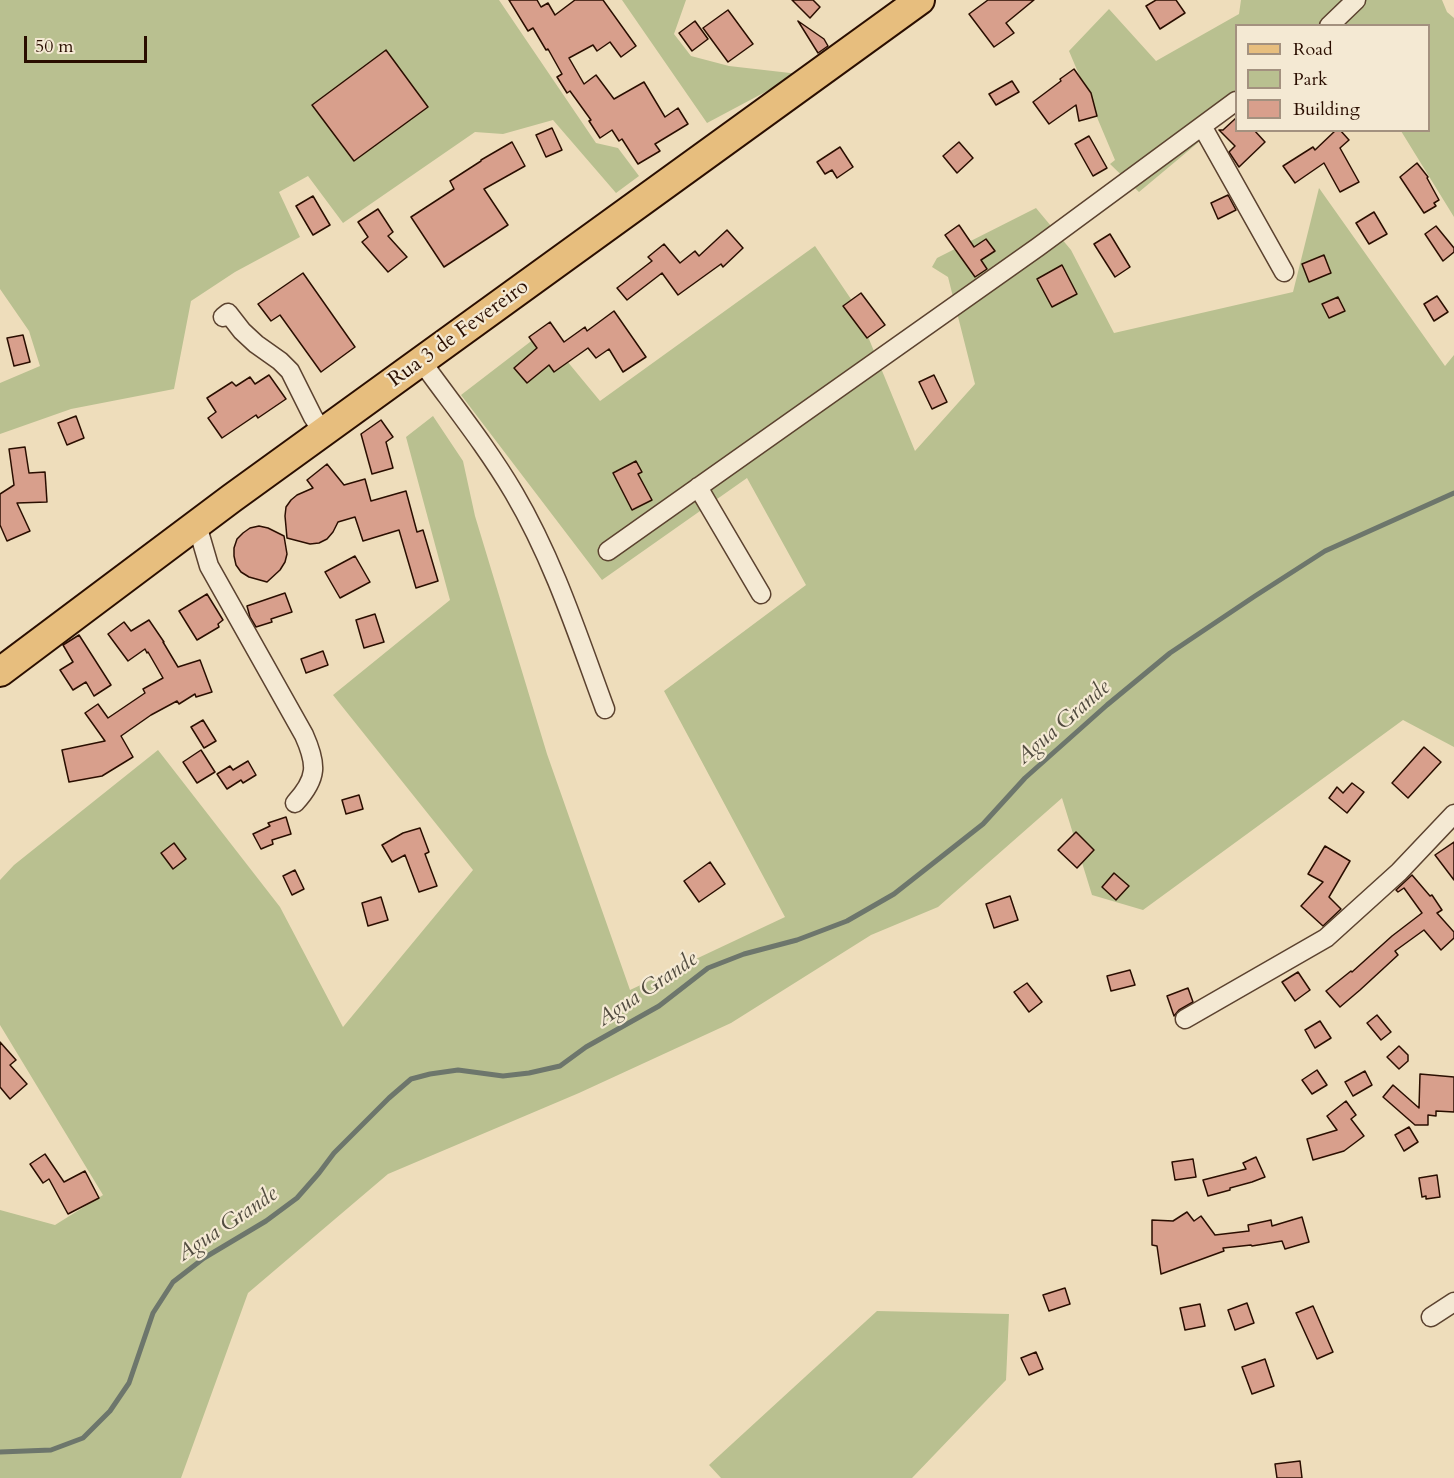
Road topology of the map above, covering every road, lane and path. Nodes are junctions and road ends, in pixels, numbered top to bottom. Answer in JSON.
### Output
{"nodes":[{"id":1,"x":920,"y":0,"type":"edge"},
{"id":2,"x":1356,"y":0,"type":"edge"},
{"id":3,"x":1331,"y":24,"type":"edge"},
{"id":4,"x":1235,"y":102,"type":"edge"},
{"id":5,"x":1202,"y":126,"type":"junction"},
{"id":6,"x":1284,"y":272,"type":"dead end"},
{"id":7,"x":223,"y":317,"type":"dead end"},
{"id":8,"x":422,"y":362,"type":"junction"},
{"id":9,"x":323,"y":432,"type":"junction"},
{"id":10,"x":698,"y":487,"type":"junction"},
{"id":11,"x":196,"y":525,"type":"junction"},
{"id":12,"x":608,"y":551,"type":"dead end"},
{"id":13,"x":761,"y":594,"type":"dead end"},
{"id":14,"x":0,"y":672,"type":"edge"},
{"id":15,"x":605,"y":710,"type":"dead end"},
{"id":16,"x":296,"y":803,"type":"dead end"},
{"id":17,"x":1454,"y":814,"type":"edge"},
{"id":18,"x":1185,"y":1019,"type":"dead end"},
{"id":19,"x":1454,"y":1302,"type":"edge"},
{"id":20,"x":1431,"y":1317,"type":"dead end"}],
"edges":[{"from":1,"to":8,"type":"main road","name":"Rua 3 de Fevereiro"},
{"from":2,"to":3,"type":"street"},
{"from":4,"to":5,"type":"street"},
{"from":5,"to":6,"type":"street"},
{"from":5,"to":10,"type":"street"},
{"from":7,"to":9,"type":"street"},
{"from":8,"to":9,"type":"main road","name":"Rua 3 de Fevereiro"},
{"from":8,"to":15,"type":"street"},
{"from":9,"to":11,"type":"main road","name":"Rua 3 de Fevereiro"},
{"from":10,"to":12,"type":"street"},
{"from":10,"to":13,"type":"street"},
{"from":11,"to":14,"type":"main road","name":"Rua 3 de Fevereiro"},
{"from":11,"to":16,"type":"street"},
{"from":17,"to":18,"type":"street"},
{"from":19,"to":20,"type":"street"}]}
